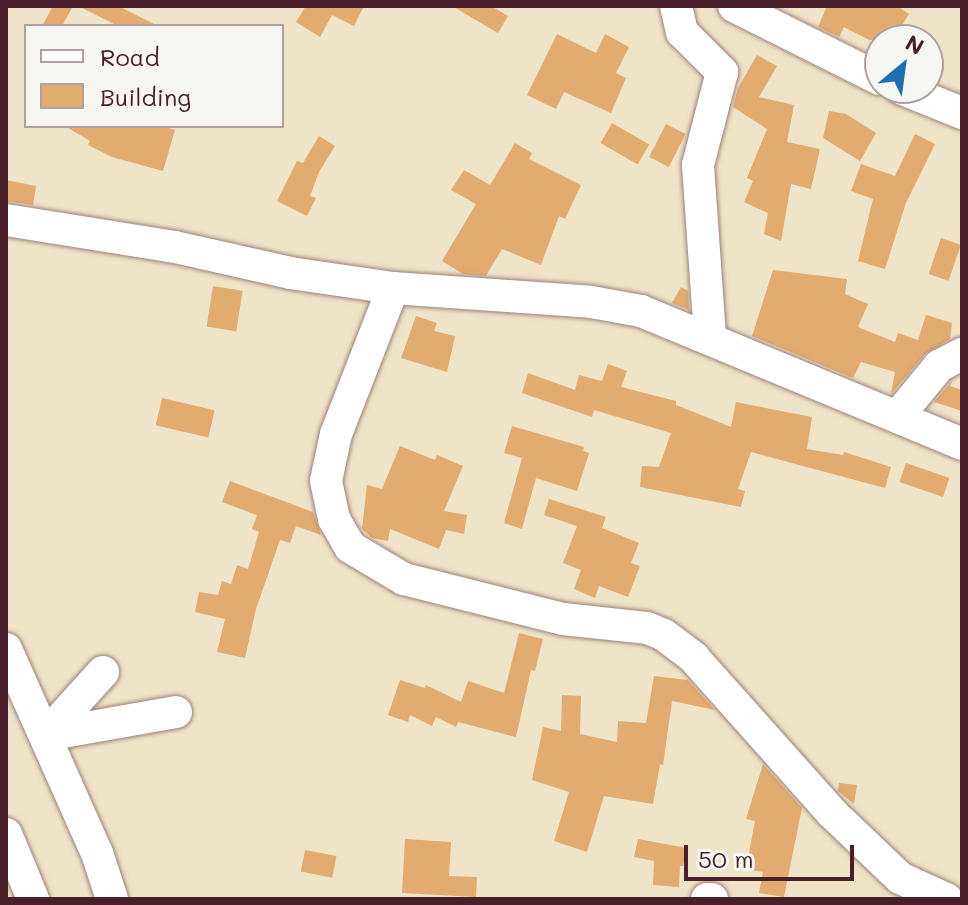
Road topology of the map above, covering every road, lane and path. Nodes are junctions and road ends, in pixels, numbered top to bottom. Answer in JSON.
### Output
{"nodes":[{"id":1,"x":676,"y":6,"type":"edge"},
{"id":2,"x":734,"y":6,"type":"edge"},
{"id":3,"x":864,"y":71,"type":"edge"},
{"id":4,"x":940,"y":104,"type":"edge"},
{"id":5,"x":962,"y":113,"type":"edge"},
{"id":6,"x":6,"y":220,"type":"edge"},
{"id":7,"x":393,"y":288,"type":"junction"},
{"id":8,"x":710,"y":338,"type":"junction"},
{"id":9,"x":962,"y":354,"type":"edge"},
{"id":10,"x":898,"y":416,"type":"junction"},
{"id":11,"x":962,"y":444,"type":"edge"},
{"id":12,"x":6,"y":649,"type":"edge"},
{"id":13,"x":103,"y":672,"type":"dead end"},
{"id":14,"x":176,"y":712,"type":"dead end"},
{"id":15,"x":46,"y":735,"type":"junction"},
{"id":16,"x":6,"y":834,"type":"edge"},
{"id":17,"x":33,"y":899,"type":"edge"},
{"id":18,"x":112,"y":899,"type":"edge"},
{"id":19,"x":946,"y":899,"type":"edge"}],
"edges":[{"from":1,"to":8,"type":"street"},
{"from":2,"to":3,"type":"street"},
{"from":4,"to":5,"type":"street"},
{"from":6,"to":7,"type":"street"},
{"from":7,"to":8,"type":"street"},
{"from":7,"to":19,"type":"street"},
{"from":8,"to":10,"type":"street"},
{"from":9,"to":10,"type":"street"},
{"from":10,"to":11,"type":"street"},
{"from":12,"to":15,"type":"street"},
{"from":13,"to":15,"type":"street"},
{"from":14,"to":15,"type":"street"},
{"from":15,"to":18,"type":"street"},
{"from":16,"to":17,"type":"street"}]}
